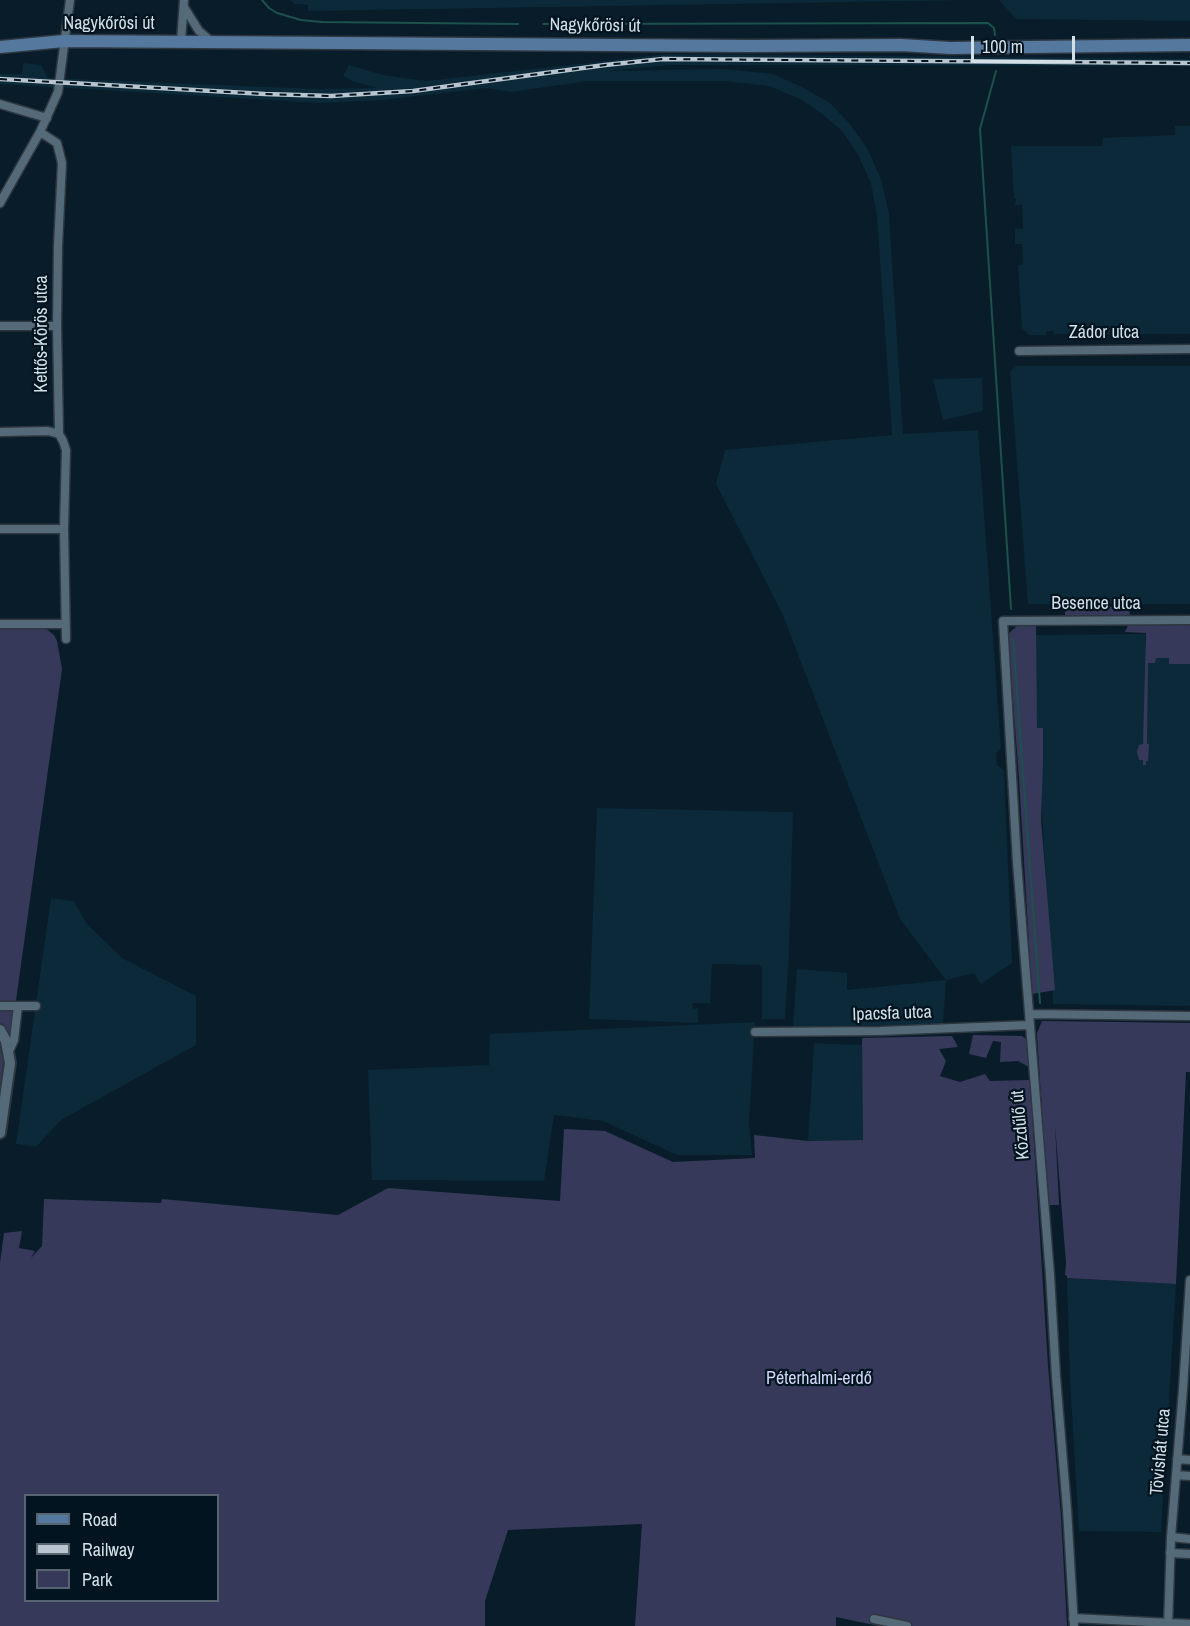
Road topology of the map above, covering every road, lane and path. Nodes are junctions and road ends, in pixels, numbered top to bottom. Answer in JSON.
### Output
{"nodes":[{"id":1,"x":70,"y":0,"type":"edge"},
{"id":2,"x":184,"y":4,"type":"edge"},
{"id":3,"x":64,"y":41,"type":"junction"},
{"id":4,"x":181,"y":41,"type":"junction"},
{"id":5,"x":212,"y":42,"type":"junction"},
{"id":6,"x":1190,"y":45,"type":"edge"},
{"id":7,"x":0,"y":47,"type":"edge"},
{"id":8,"x":0,"y":104,"type":"edge"},
{"id":9,"x":47,"y":118,"type":"junction"},
{"id":10,"x":40,"y":132,"type":"junction"},
{"id":11,"x":0,"y":203,"type":"edge"},
{"id":12,"x":0,"y":326,"type":"edge"},
{"id":13,"x":57,"y":326,"type":"junction"},
{"id":14,"x":1190,"y":349,"type":"edge"},
{"id":15,"x":1019,"y":351,"type":"dead end"},
{"id":16,"x":0,"y":432,"type":"edge"},
{"id":17,"x":59,"y":434,"type":"junction"},
{"id":18,"x":0,"y":529,"type":"edge"},
{"id":19,"x":64,"y":530,"type":"junction"},
{"id":20,"x":1190,"y":620,"type":"edge"},
{"id":21,"x":1003,"y":621,"type":"joint"},
{"id":22,"x":0,"y":624,"type":"edge"},
{"id":23,"x":65,"y":624,"type":"junction"},
{"id":24,"x":66,"y":639,"type":"dead end"},
{"id":25,"x":0,"y":1006,"type":"edge"},
{"id":26,"x":18,"y":1006,"type":"junction"},
{"id":27,"x":36,"y":1006,"type":"dead end"},
{"id":28,"x":1029,"y":1014,"type":"junction"},
{"id":29,"x":1190,"y":1016,"type":"edge"},
{"id":30,"x":1029,"y":1025,"type":"junction"},
{"id":31,"x":0,"y":1030,"type":"edge"},
{"id":32,"x":755,"y":1032,"type":"dead end"},
{"id":33,"x":9,"y":1051,"type":"junction"},
{"id":34,"x":0,"y":1133,"type":"edge"},
{"id":35,"x":1190,"y":1280,"type":"edge"},
{"id":36,"x":1189,"y":1305,"type":"edge"},
{"id":37,"x":1189,"y":1319,"type":"edge"},
{"id":38,"x":1186,"y":1389,"type":"edge"},
{"id":39,"x":1177,"y":1459,"type":"junction"},
{"id":40,"x":1190,"y":1460,"type":"edge"},
{"id":41,"x":1176,"y":1475,"type":"junction"},
{"id":42,"x":1190,"y":1476,"type":"edge"},
{"id":43,"x":1171,"y":1537,"type":"junction"},
{"id":44,"x":1190,"y":1539,"type":"edge"},
{"id":45,"x":1170,"y":1553,"type":"junction"},
{"id":46,"x":1190,"y":1554,"type":"edge"},
{"id":47,"x":874,"y":1618,"type":"dead end"},
{"id":48,"x":1073,"y":1622,"type":"edge"},
{"id":49,"x":1168,"y":1624,"type":"edge"},
{"id":50,"x":1190,"y":1624,"type":"edge"},
{"id":51,"x":907,"y":1626,"type":"edge"}],
"edges":[{"from":1,"to":3,"type":"street"},
{"from":2,"to":4,"type":"street"},
{"from":2,"to":5,"type":"street"},
{"from":3,"to":4,"type":"main road","name":"Nagykőrösi út"},
{"from":3,"to":7,"type":"main road","name":"Nagykőrösi út"},
{"from":3,"to":9,"type":"street"},
{"from":4,"to":5,"type":"main road","name":"Nagykőrösi út"},
{"from":5,"to":6,"type":"main road","name":"Nagykőrösi út"},
{"from":8,"to":9,"type":"street"},
{"from":9,"to":10,"type":"street"},
{"from":10,"to":11,"type":"street"},
{"from":10,"to":13,"type":"street","name":"Kettős-Körös utca"},
{"from":12,"to":13,"type":"street"},
{"from":13,"to":17,"type":"street","name":"Kettős-Körös utca"},
{"from":14,"to":15,"type":"street","name":"Zádor utca"},
{"from":16,"to":17,"type":"street"},
{"from":17,"to":19,"type":"street","name":"Kettős-Körös utca"},
{"from":18,"to":19,"type":"street"},
{"from":19,"to":23,"type":"street","name":"Kettős-Körös utca"},
{"from":20,"to":21,"type":"street","name":"Besence utca"},
{"from":21,"to":28,"type":"street","name":"Közdűlő út"},
{"from":22,"to":23,"type":"street"},
{"from":23,"to":24,"type":"street","name":"Kettős-Körös utca"},
{"from":25,"to":26,"type":"street"},
{"from":26,"to":27,"type":"street"},
{"from":26,"to":33,"type":"street"},
{"from":28,"to":29,"type":"street"},
{"from":28,"to":30,"type":"street","name":"Közdűlő út"},
{"from":30,"to":32,"type":"street","name":"Ipacsfa utca"},
{"from":30,"to":48,"type":"street","name":"Közdűlő út"},
{"from":31,"to":33,"type":"street"},
{"from":33,"to":34,"type":"street"},
{"from":35,"to":36,"type":"street","name":"Tövishát utca"},
{"from":36,"to":37,"type":"street","name":"Tövishát utca"},
{"from":37,"to":38,"type":"street","name":"Tövishát utca"},
{"from":38,"to":39,"type":"street","name":"Tövishát utca"},
{"from":39,"to":40,"type":"street"},
{"from":39,"to":41,"type":"street","name":"Tövishát utca"},
{"from":41,"to":42,"type":"street"},
{"from":41,"to":43,"type":"street","name":"Tövishát utca"},
{"from":43,"to":44,"type":"street"},
{"from":43,"to":45,"type":"street","name":"Tövishát utca"},
{"from":45,"to":46,"type":"street"},
{"from":45,"to":49,"type":"street","name":"Tövishát utca"},
{"from":47,"to":51,"type":"street"},
{"from":48,"to":49,"type":"street"},
{"from":49,"to":50,"type":"street"}]}
